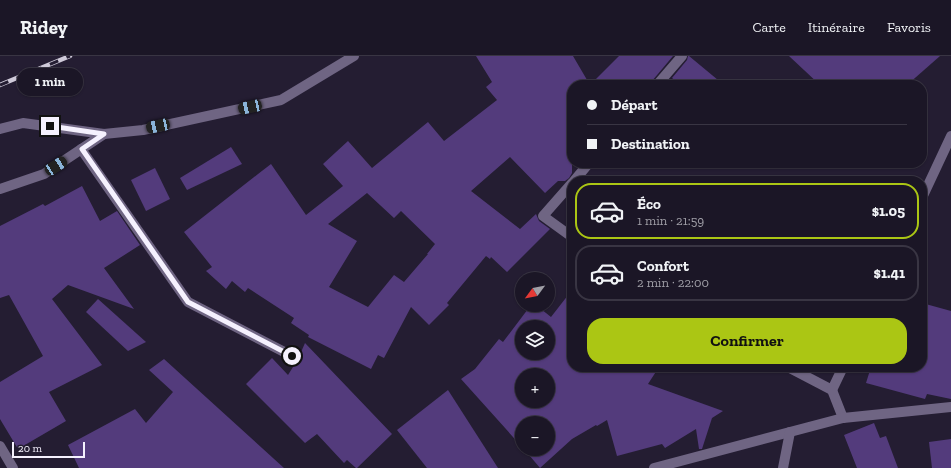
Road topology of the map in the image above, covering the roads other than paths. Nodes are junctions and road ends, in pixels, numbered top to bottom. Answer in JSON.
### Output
{"nodes":[{"id":1,"x":354,"y":56,"type":"edge"},
{"id":2,"x":682,"y":56,"type":"edge"},
{"id":3,"x":661,"y":80,"type":"edge"},
{"id":4,"x":0,"y":130,"type":"edge"},
{"id":5,"x":104,"y":134,"type":"junction"},
{"id":6,"x":951,"y":136,"type":"edge"},
{"id":7,"x":82,"y":149,"type":"junction"},
{"id":8,"x":585,"y":168,"type":"edge"},
{"id":9,"x":578,"y":176,"type":"edge"},
{"id":10,"x":927,"y":187,"type":"edge"},
{"id":11,"x":0,"y":189,"type":"edge"},
{"id":12,"x":567,"y":189,"type":"edge"},
{"id":13,"x":567,"y":233,"type":"edge"},
{"id":14,"x":292,"y":356,"type":"dead end"},
{"id":15,"x":798,"y":372,"type":"edge"},
{"id":16,"x":841,"y":372,"type":"edge"},
{"id":17,"x":832,"y":390,"type":"junction"},
{"id":18,"x":951,"y":407,"type":"edge"},
{"id":19,"x":843,"y":418,"type":"junction"},
{"id":20,"x":790,"y":432,"type":"junction"},
{"id":21,"x":0,"y":446,"type":"edge"},
{"id":22,"x":13,"y":468,"type":"edge"},
{"id":23,"x":654,"y":468,"type":"edge"},
{"id":24,"x":783,"y":468,"type":"edge"}],
"edges":[{"from":1,"to":5,"type":"street"},
{"from":2,"to":3,"type":"street"},
{"from":4,"to":5,"type":"street"},
{"from":5,"to":7,"type":"street"},
{"from":6,"to":10,"type":"street"},
{"from":7,"to":11,"type":"street"},
{"from":7,"to":14,"type":"street"},
{"from":8,"to":9,"type":"street"},
{"from":12,"to":13,"type":"street"},
{"from":15,"to":17,"type":"street"},
{"from":16,"to":17,"type":"street"},
{"from":17,"to":19,"type":"street"},
{"from":18,"to":19,"type":"street"},
{"from":19,"to":20,"type":"street"},
{"from":20,"to":23,"type":"street"},
{"from":20,"to":24,"type":"street"},
{"from":21,"to":22,"type":"street"}]}
